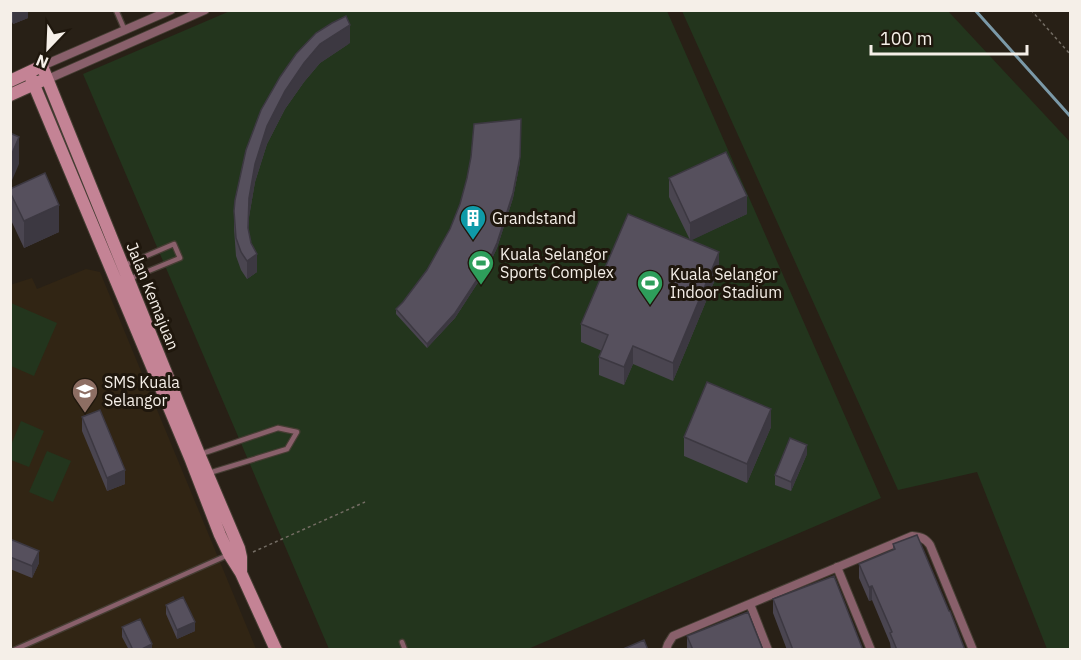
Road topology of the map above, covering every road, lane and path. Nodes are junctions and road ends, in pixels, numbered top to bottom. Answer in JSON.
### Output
{"nodes":[{"id":1,"x":116,"y":10,"type":"edge"},
{"id":2,"x":171,"y":10,"type":"edge"},
{"id":3,"x":205,"y":10,"type":"edge"},
{"id":4,"x":1031,"y":10,"type":"edge"},
{"id":5,"x":125,"y":31,"type":"junction"},
{"id":6,"x":1071,"y":54,"type":"edge"},
{"id":7,"x":42,"y":66,"type":"junction"},
{"id":8,"x":32,"y":78,"type":"junction"},
{"id":9,"x":48,"y":79,"type":"junction"},
{"id":10,"x":10,"y":81,"type":"edge"},
{"id":11,"x":10,"y":95,"type":"edge"},
{"id":12,"x":117,"y":269,"type":"junction"},
{"id":13,"x":123,"y":282,"type":"junction"},
{"id":14,"x":195,"y":457,"type":"junction"},
{"id":15,"x":202,"y":476,"type":"junction"},
{"id":16,"x":365,"y":502,"type":"dead end"},
{"id":17,"x":236,"y":553,"type":"junction"},
{"id":18,"x":837,"y":567,"type":"junction"},
{"id":19,"x":750,"y":604,"type":"junction"},
{"id":20,"x":402,"y":642,"type":"dead end"},
{"id":21,"x":14,"y":650,"type":"edge"},
{"id":22,"x":276,"y":650,"type":"edge"},
{"id":23,"x":405,"y":650,"type":"edge"},
{"id":24,"x":666,"y":650,"type":"edge"},
{"id":25,"x":768,"y":650,"type":"edge"},
{"id":26,"x":871,"y":650,"type":"edge"},
{"id":27,"x":973,"y":650,"type":"edge"}],
"edges":[{"from":1,"to":5,"type":"lane"},
{"from":2,"to":5,"type":"street"},
{"from":3,"to":9,"type":"street"},
{"from":4,"to":6,"type":"path"},
{"from":5,"to":7,"type":"street"},
{"from":7,"to":8,"type":"street"},
{"from":7,"to":9,"type":"street","name":"Jalan Kemajuan"},
{"from":8,"to":9,"type":"street"},
{"from":8,"to":10,"type":"street"},
{"from":8,"to":11,"type":"street"},
{"from":8,"to":12,"type":"street","name":"Jalan Kemajuan"},
{"from":9,"to":12,"type":"street","name":"Jalan Kemajuan"},
{"from":12,"to":13,"type":"street","name":"Jalan Kemajuan"},
{"from":12,"to":13,"type":"lane"},
{"from":13,"to":14,"type":"street","name":"Jalan Kemajuan"},
{"from":14,"to":15,"type":"street","name":"Jalan Kemajuan"},
{"from":14,"to":15,"type":"lane"},
{"from":15,"to":17,"type":"street","name":"Jalan Kemajuan"},
{"from":16,"to":17,"type":"path"},
{"from":17,"to":21,"type":"lane"},
{"from":17,"to":22,"type":"street","name":"Jalan Kemajuan"},
{"from":18,"to":19,"type":"street"},
{"from":18,"to":26,"type":"street"},
{"from":18,"to":27,"type":"street"},
{"from":19,"to":24,"type":"street"},
{"from":19,"to":25,"type":"street"},
{"from":20,"to":23,"type":"lane"}]}
